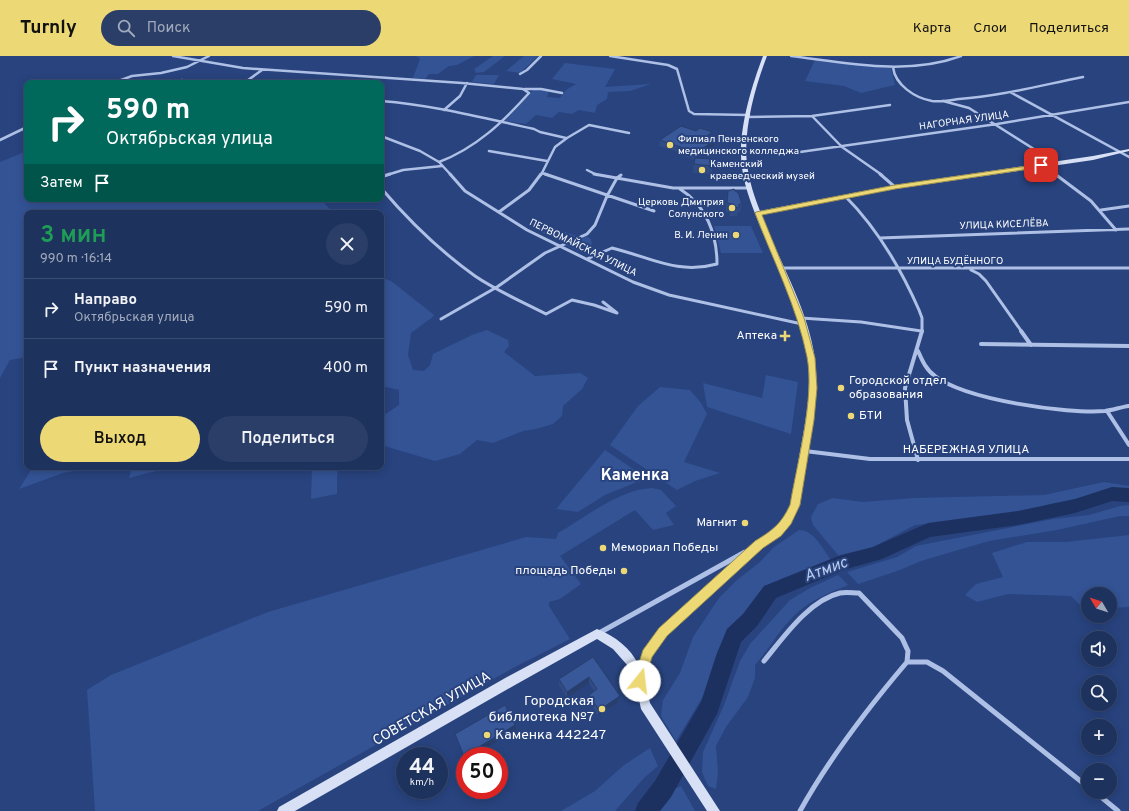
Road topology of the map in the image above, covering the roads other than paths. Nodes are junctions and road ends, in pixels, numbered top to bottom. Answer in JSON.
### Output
{"nodes":[{"id":1,"x":173,"y":56,"type":"edge"},
{"id":2,"x":209,"y":56,"type":"edge"},
{"id":3,"x":541,"y":56,"type":"edge"},
{"id":4,"x":610,"y":56,"type":"edge"},
{"id":5,"x":765,"y":56,"type":"edge"},
{"id":6,"x":791,"y":56,"type":"edge"},
{"id":7,"x":961,"y":56,"type":"edge"},
{"id":8,"x":199,"y":61,"type":"junction"},
{"id":9,"x":893,"y":67,"type":"junction"},
{"id":10,"x":262,"y":70,"type":"junction"},
{"id":11,"x":520,"y":74,"type":"dead end"},
{"id":12,"x":1083,"y":77,"type":"dead end"},
{"id":13,"x":122,"y":80,"type":"edge"},
{"id":14,"x":248,"y":80,"type":"edge"},
{"id":15,"x":467,"y":83,"type":"junction"},
{"id":16,"x":525,"y":90,"type":"junction"},
{"id":17,"x":1010,"y":92,"type":"junction"},
{"id":18,"x":562,"y":93,"type":"dead end"},
{"id":19,"x":384,"y":101,"type":"edge"},
{"id":20,"x":941,"y":101,"type":"junction"},
{"id":21,"x":1129,"y":102,"type":"edge"},
{"id":22,"x":890,"y":105,"type":"dead end"},
{"id":23,"x":444,"y":110,"type":"junction"},
{"id":24,"x":1052,"y":115,"type":"junction"},
{"id":25,"x":749,"y":116,"type":"junction"},
{"id":26,"x":812,"y":116,"type":"junction"},
{"id":27,"x":501,"y":122,"type":"junction"},
{"id":28,"x":997,"y":124,"type":"junction"},
{"id":29,"x":24,"y":128,"type":"edge"},
{"id":30,"x":629,"y":133,"type":"dead end"},
{"id":31,"x":384,"y":137,"type":"edge"},
{"id":32,"x":566,"y":138,"type":"junction"},
{"id":33,"x":0,"y":140,"type":"edge"},
{"id":34,"x":842,"y":147,"type":"junction"},
{"id":35,"x":1129,"y":150,"type":"edge"},
{"id":36,"x":489,"y":151,"type":"dead end"},
{"id":37,"x":800,"y":152,"type":"dead end"},
{"id":38,"x":1120,"y":153,"type":"junction"},
{"id":39,"x":1129,"y":157,"type":"edge"},
{"id":40,"x":547,"y":161,"type":"junction"},
{"id":41,"x":439,"y":162,"type":"junction"},
{"id":42,"x":1056,"y":163,"type":"junction"},
{"id":43,"x":1041,"y":165,"type":"junction"},
{"id":44,"x":442,"y":166,"type":"junction"},
{"id":45,"x":586,"y":170,"type":"dead end"},
{"id":46,"x":542,"y":173,"type":"junction"},
{"id":47,"x":621,"y":175,"type":"dead end"},
{"id":48,"x":384,"y":176,"type":"edge"},
{"id":49,"x":617,"y":178,"type":"junction"},
{"id":50,"x":895,"y":187,"type":"junction"},
{"id":51,"x":750,"y":188,"type":"junction"},
{"id":52,"x":680,"y":189,"type":"junction"},
{"id":53,"x":384,"y":191,"type":"edge"},
{"id":54,"x":607,"y":196,"type":"junction"},
{"id":55,"x":845,"y":196,"type":"junction"},
{"id":56,"x":1129,"y":206,"type":"edge"},
{"id":57,"x":1101,"y":210,"type":"junction"},
{"id":58,"x":654,"y":211,"type":"dead end"},
{"id":59,"x":499,"y":212,"type":"junction"},
{"id":60,"x":758,"y":213,"type":"junction"},
{"id":61,"x":1129,"y":229,"type":"edge"},
{"id":62,"x":1116,"y":230,"type":"junction"},
{"id":63,"x":880,"y":238,"type":"junction"},
{"id":64,"x":560,"y":246,"type":"junction"},
{"id":65,"x":587,"y":259,"type":"junction"},
{"id":66,"x":780,"y":268,"type":"junction"},
{"id":67,"x":898,"y":268,"type":"junction"},
{"id":68,"x":1129,"y":268,"type":"edge"},
{"id":69,"x":970,"y":269,"type":"junction"},
{"id":70,"x":497,"y":287,"type":"junction"},
{"id":71,"x":603,"y":302,"type":"dead end"},
{"id":72,"x":441,"y":319,"type":"dead end"},
{"id":73,"x":801,"y":321,"type":"junction"},
{"id":74,"x":921,"y":331,"type":"junction"},
{"id":75,"x":981,"y":344,"type":"dead end"},
{"id":76,"x":1031,"y":345,"type":"junction"},
{"id":77,"x":1129,"y":346,"type":"edge"},
{"id":78,"x":918,"y":350,"type":"junction"},
{"id":79,"x":1129,"y":406,"type":"edge"},
{"id":80,"x":1107,"y":411,"type":"junction"},
{"id":81,"x":1129,"y":445,"type":"edge"},
{"id":82,"x":804,"y":450,"type":"junction"},
{"id":83,"x":918,"y":460,"type":"junction"},
{"id":84,"x":1129,"y":460,"type":"edge"},
{"id":85,"x":759,"y":544,"type":"junction"},
{"id":86,"x":597,"y":634,"type":"junction"},
{"id":87,"x":764,"y":661,"type":"dead end"},
{"id":88,"x":907,"y":662,"type":"junction"},
{"id":89,"x":640,"y":681,"type":"junction"},
{"id":90,"x":1081,"y":781,"type":"edge"},
{"id":91,"x":1103,"y":799,"type":"edge"},
{"id":92,"x":283,"y":811,"type":"edge"},
{"id":93,"x":714,"y":811,"type":"edge"},
{"id":94,"x":800,"y":811,"type":"edge"},
{"id":95,"x":1118,"y":811,"type":"edge"}],
"edges":[{"from":1,"to":8,"type":"street"},
{"from":2,"to":8,"type":"street"},
{"from":3,"to":11,"type":"street"},
{"from":4,"to":25,"type":"street"},
{"from":5,"to":25,"type":"main road","name":"СОВЕТСКАЯ УЛИЦА"},
{"from":6,"to":9,"type":"street"},
{"from":7,"to":9,"type":"street"},
{"from":8,"to":10,"type":"street"},
{"from":8,"to":13,"type":"street"},
{"from":9,"to":20,"type":"street"},
{"from":10,"to":14,"type":"street"},
{"from":10,"to":15,"type":"street"},
{"from":12,"to":17,"type":"street"},
{"from":15,"to":16,"type":"street"},
{"from":15,"to":23,"type":"street"},
{"from":16,"to":18,"type":"street"},
{"from":16,"to":27,"type":"street"},
{"from":17,"to":20,"type":"street"},
{"from":17,"to":24,"type":"street"},
{"from":19,"to":23,"type":"street"},
{"from":20,"to":28,"type":"street"},
{"from":21,"to":24,"type":"street","name":"НАГОРНАЯ УЛИЦА"},
{"from":22,"to":26,"type":"street"},
{"from":23,"to":27,"type":"street"},
{"from":24,"to":28,"type":"street","name":"НАГОРНАЯ УЛИЦА"},
{"from":24,"to":38,"type":"street"},
{"from":25,"to":26,"type":"street"},
{"from":25,"to":51,"type":"main road","name":"СОВЕТСКАЯ УЛИЦА"},
{"from":26,"to":34,"type":"street"},
{"from":27,"to":32,"type":"street"},
{"from":27,"to":41,"type":"street"},
{"from":28,"to":34,"type":"street","name":"НАГОРНАЯ УЛИЦА"},
{"from":28,"to":42,"type":"street"},
{"from":29,"to":33,"type":"street"},
{"from":30,"to":32,"type":"street"},
{"from":31,"to":41,"type":"street","name":"ПЕРВОМАЙСКАЯ УЛИЦА"},
{"from":32,"to":40,"type":"street"},
{"from":34,"to":37,"type":"street","name":"НАГОРНАЯ УЛИЦА"},
{"from":34,"to":50,"type":"street"},
{"from":35,"to":38,"type":"main road"},
{"from":36,"to":40,"type":"street"},
{"from":38,"to":39,"type":"street"},
{"from":38,"to":42,"type":"main road"},
{"from":40,"to":46,"type":"street"},
{"from":41,"to":44,"type":"street","name":"ПЕРВОМАЙСКАЯ УЛИЦА"},
{"from":42,"to":43,"type":"main road"},
{"from":43,"to":50,"type":"main road"},
{"from":43,"to":57,"type":"street"},
{"from":44,"to":48,"type":"street"},
{"from":44,"to":59,"type":"street","name":"ПЕРВОМАЙСКАЯ УЛИЦА"},
{"from":45,"to":49,"type":"street"},
{"from":46,"to":54,"type":"street"},
{"from":46,"to":59,"type":"street"},
{"from":47,"to":49,"type":"street"},
{"from":49,"to":52,"type":"street"},
{"from":49,"to":54,"type":"street"},
{"from":50,"to":55,"type":"main road"},
{"from":51,"to":52,"type":"street"},
{"from":51,"to":60,"type":"main road","name":"СОВЕТСКАЯ УЛИЦА"},
{"from":52,"to":65,"type":"street"},
{"from":53,"to":70,"type":"street"},
{"from":54,"to":58,"type":"street"},
{"from":54,"to":64,"type":"street"},
{"from":55,"to":60,"type":"main road"},
{"from":55,"to":63,"type":"street"},
{"from":56,"to":57,"type":"street"},
{"from":57,"to":62,"type":"street"},
{"from":59,"to":64,"type":"street","name":"ПЕРВОМАЙСКАЯ УЛИЦА"},
{"from":60,"to":66,"type":"main road","name":"СОВЕТСКАЯ УЛИЦА"},
{"from":61,"to":62,"type":"street","name":"УЛИЦА КИСЕЛЁВА"},
{"from":62,"to":63,"type":"street","name":"УЛИЦА КИСЕЛЁВА"},
{"from":63,"to":67,"type":"street"},
{"from":64,"to":65,"type":"street","name":"ПЕРВОМАЙСКАЯ УЛИЦА"},
{"from":64,"to":70,"type":"street"},
{"from":65,"to":73,"type":"street","name":"ПЕРВОМАЙСКАЯ УЛИЦА"},
{"from":66,"to":67,"type":"street","name":"УЛИЦА БУДЁННОГО"},
{"from":66,"to":73,"type":"main road","name":"СОВЕТСКАЯ УЛИЦА"},
{"from":67,"to":69,"type":"street","name":"УЛИЦА БУДЁННОГО"},
{"from":67,"to":74,"type":"street"},
{"from":68,"to":69,"type":"street","name":"УЛИЦА БУДЁННОГО"},
{"from":69,"to":76,"type":"street"},
{"from":70,"to":71,"type":"street"},
{"from":70,"to":72,"type":"street"},
{"from":73,"to":74,"type":"street","name":"ПЕРВОМАЙСКАЯ УЛИЦА"},
{"from":73,"to":82,"type":"main road","name":"СОВЕТСКАЯ УЛИЦА"},
{"from":74,"to":78,"type":"street"},
{"from":75,"to":76,"type":"street"},
{"from":76,"to":77,"type":"street"},
{"from":78,"to":80,"type":"street"},
{"from":78,"to":83,"type":"street"},
{"from":79,"to":80,"type":"street"},
{"from":80,"to":81,"type":"street"},
{"from":82,"to":83,"type":"street","name":"НАБЕРЕЖНАЯ УЛИЦА"},
{"from":82,"to":85,"type":"main road","name":"СОВЕТСКАЯ УЛИЦА"},
{"from":83,"to":84,"type":"street","name":"НАБЕРЕЖНАЯ УЛИЦА"},
{"from":85,"to":86,"type":"street","name":"СОВЕТСКАЯ УЛИЦА"},
{"from":85,"to":89,"type":"main road","name":"СОВЕТСКАЯ УЛИЦА"},
{"from":86,"to":89,"type":"main road"},
{"from":86,"to":92,"type":"main road","name":"СОВЕТСКАЯ УЛИЦА"},
{"from":87,"to":88,"type":"street"},
{"from":88,"to":90,"type":"street"},
{"from":88,"to":94,"type":"street"},
{"from":89,"to":93,"type":"main road"},
{"from":91,"to":95,"type":"street"}]}
